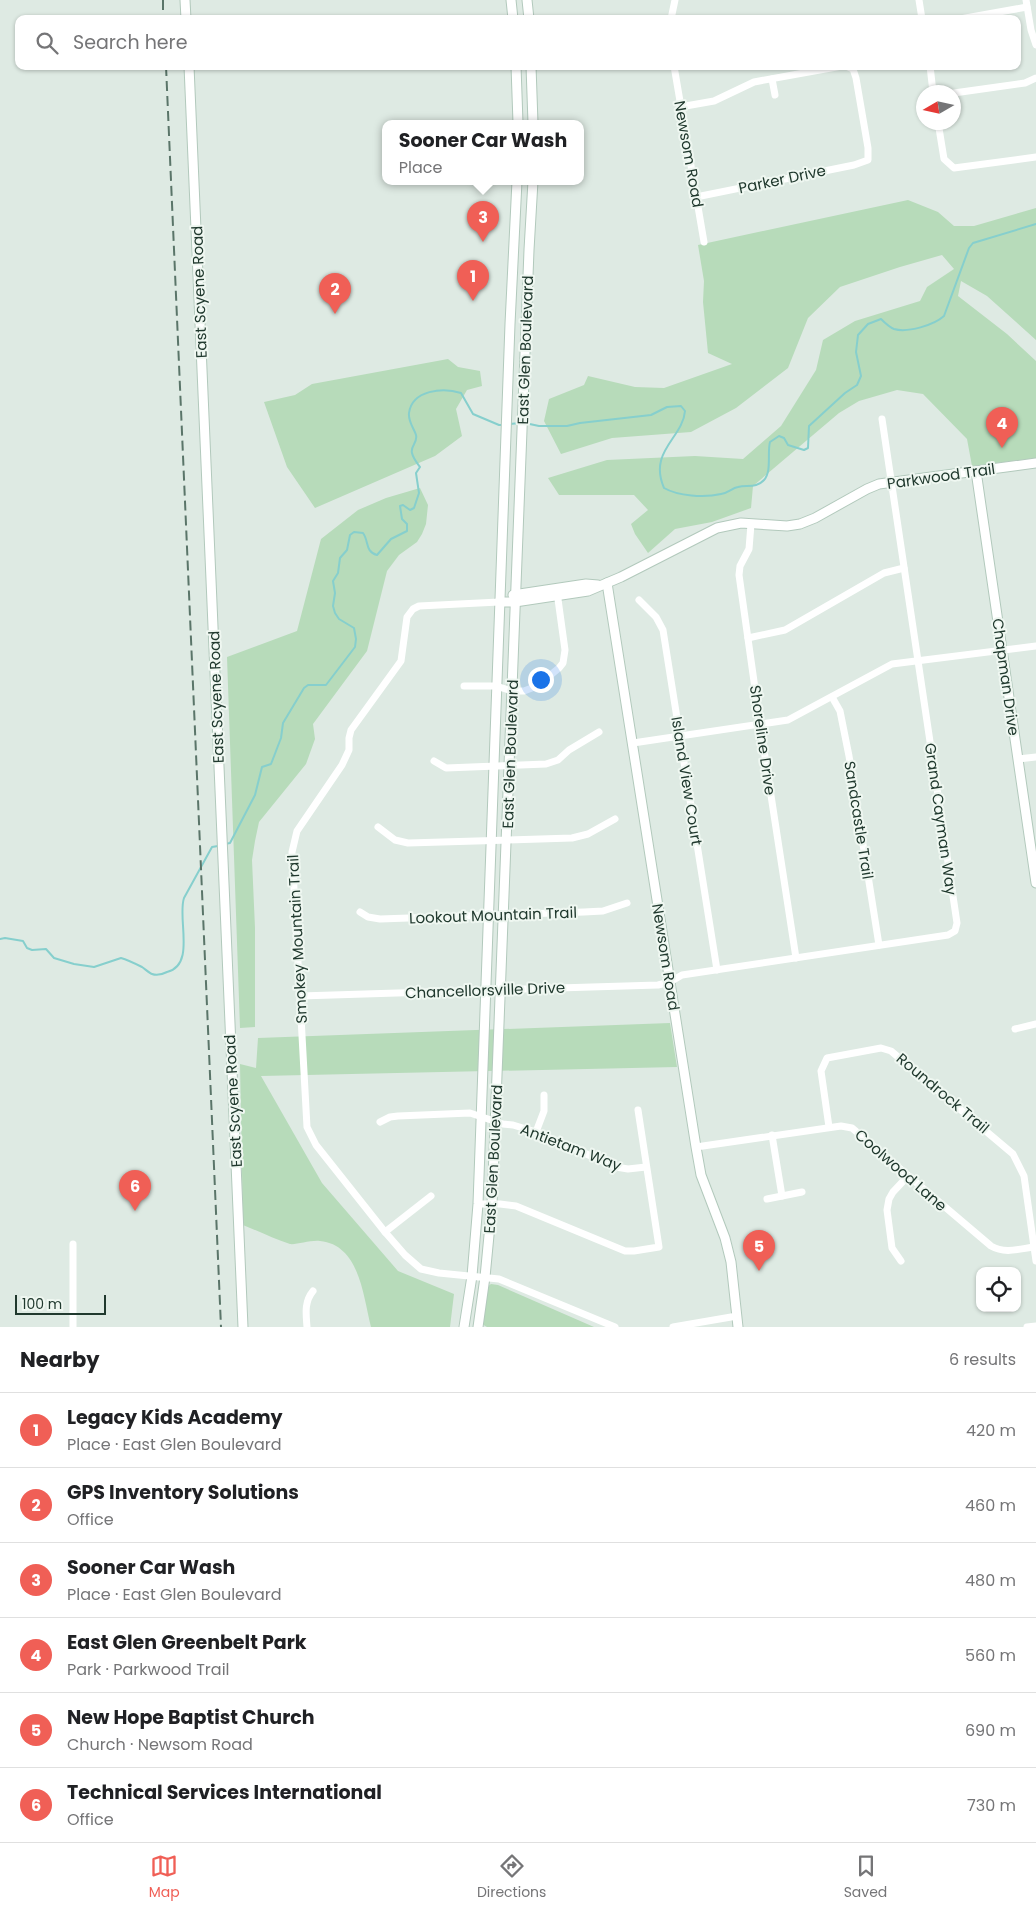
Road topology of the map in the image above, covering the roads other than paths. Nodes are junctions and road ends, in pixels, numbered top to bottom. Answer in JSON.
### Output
{"nodes":[{"id":1,"x":185,"y":0,"type":"edge"},
{"id":2,"x":511,"y":0,"type":"edge"},
{"id":3,"x":527,"y":0,"type":"edge"},
{"id":4,"x":675,"y":0,"type":"edge"},
{"id":5,"x":919,"y":0,"type":"edge"},
{"id":6,"x":1026,"y":4,"type":"edge"},
{"id":7,"x":186,"y":15,"type":"edge"},
{"id":8,"x":513,"y":15,"type":"edge"},
{"id":9,"x":529,"y":15,"type":"edge"},
{"id":10,"x":673,"y":15,"type":"edge"},
{"id":11,"x":921,"y":15,"type":"edge"},
{"id":12,"x":978,"y":15,"type":"edge"},
{"id":13,"x":1036,"y":45,"type":"edge"},
{"id":14,"x":189,"y":70,"type":"edge"},
{"id":15,"x":516,"y":70,"type":"edge"},
{"id":16,"x":532,"y":70,"type":"edge"},
{"id":17,"x":675,"y":70,"type":"edge"},
{"id":18,"x":820,"y":70,"type":"edge"},
{"id":19,"x":850,"y":70,"type":"edge"},
{"id":20,"x":931,"y":70,"type":"edge"},
{"id":21,"x":1036,"y":78,"type":"edge"},
{"id":22,"x":772,"y":79,"type":"junction"},
{"id":23,"x":933,"y":85,"type":"edge"},
{"id":24,"x":961,"y":92,"type":"edge"},
{"id":25,"x":775,"y":95,"type":"dead end"},
{"id":26,"x":680,"y":106,"type":"junction"},
{"id":27,"x":518,"y":120,"type":"edge"},
{"id":28,"x":533,"y":120,"type":"edge"},
{"id":29,"x":939,"y":130,"type":"edge"},
{"id":30,"x":1036,"y":157,"type":"edge"},
{"id":31,"x":517,"y":185,"type":"edge"},
{"id":32,"x":533,"y":185,"type":"edge"},
{"id":33,"x":696,"y":197,"type":"junction"},
{"id":34,"x":704,"y":242,"type":"dead end"},
{"id":35,"x":513,"y":249,"type":"junction"},
{"id":36,"x":529,"y":250,"type":"junction"},
{"id":37,"x":882,"y":419,"type":"dead end"},
{"id":38,"x":1036,"y":463,"type":"edge"},
{"id":39,"x":976,"y":471,"type":"junction"},
{"id":40,"x":891,"y":482,"type":"junction"},
{"id":41,"x":751,"y":524,"type":"junction"},
{"id":42,"x":904,"y":568,"type":"junction"},
{"id":43,"x":603,"y":584,"type":"junction"},
{"id":44,"x":556,"y":592,"type":"junction"},
{"id":45,"x":516,"y":598,"type":"junction"},
{"id":46,"x":639,"y":600,"type":"dead end"},
{"id":47,"x":499,"y":602,"type":"junction"},
{"id":48,"x":748,"y":638,"type":"junction"},
{"id":49,"x":1036,"y":646,"type":"edge"},
{"id":50,"x":1002,"y":649,"type":"junction"},
{"id":51,"x":918,"y":660,"type":"junction"},
{"id":52,"x":464,"y":686,"type":"dead end"},
{"id":53,"x":496,"y":686,"type":"junction"},
{"id":54,"x":512,"y":691,"type":"junction"},
{"id":55,"x":832,"y":697,"type":"junction"},
{"id":56,"x":760,"y":724,"type":"junction"},
{"id":57,"x":599,"y":732,"type":"dead end"},
{"id":58,"x":680,"y":737,"type":"junction"},
{"id":59,"x":632,"y":743,"type":"junction"},
{"id":60,"x":1036,"y":756,"type":"edge"},
{"id":61,"x":1018,"y":759,"type":"junction"},
{"id":62,"x":434,"y":761,"type":"dead end"},
{"id":63,"x":494,"y":765,"type":"junction"},
{"id":64,"x":509,"y":765,"type":"junction"},
{"id":65,"x":615,"y":819,"type":"dead end"},
{"id":66,"x":378,"y":827,"type":"dead end"},
{"id":67,"x":490,"y":840,"type":"junction"},
{"id":68,"x":506,"y":840,"type":"junction"},
{"id":69,"x":1036,"y":883,"type":"edge"},
{"id":70,"x":627,"y":903,"type":"dead end"},
{"id":71,"x":360,"y":912,"type":"dead end"},
{"id":72,"x":488,"y":915,"type":"junction"},
{"id":73,"x":504,"y":915,"type":"junction"},
{"id":74,"x":879,"y":945,"type":"junction"},
{"id":75,"x":796,"y":958,"type":"junction"},
{"id":76,"x":717,"y":970,"type":"junction"},
{"id":77,"x":670,"y":982,"type":"junction"},
{"id":78,"x":501,"y":989,"type":"junction"},
{"id":79,"x":486,"y":990,"type":"junction"},
{"id":80,"x":300,"y":996,"type":"junction"},
{"id":81,"x":1036,"y":1024,"type":"edge"},
{"id":82,"x":1014,"y":1029,"type":"dead end"},
{"id":83,"x":544,"y":1095,"type":"dead end"},
{"id":84,"x":638,"y":1110,"type":"dead end"},
{"id":85,"x":480,"y":1115,"type":"junction"},
{"id":86,"x":380,"y":1122,"type":"dead end"},
{"id":87,"x":496,"y":1122,"type":"junction"},
{"id":88,"x":828,"y":1127,"type":"junction"},
{"id":89,"x":536,"y":1132,"type":"junction"},
{"id":90,"x":772,"y":1135,"type":"junction"},
{"id":91,"x":696,"y":1147,"type":"junction"},
{"id":92,"x":646,"y":1167,"type":"junction"},
{"id":93,"x":908,"y":1176,"type":"junction"},
{"id":94,"x":802,"y":1192,"type":"dead end"},
{"id":95,"x":431,"y":1196,"type":"dead end"},
{"id":96,"x":782,"y":1196,"type":"junction"},
{"id":97,"x":767,"y":1199,"type":"dead end"},
{"id":98,"x":478,"y":1204,"type":"junction"},
{"id":99,"x":492,"y":1204,"type":"junction"},
{"id":100,"x":385,"y":1232,"type":"junction"},
{"id":101,"x":73,"y":1244,"type":"dead end"},
{"id":102,"x":1034,"y":1247,"type":"junction"},
{"id":103,"x":901,"y":1261,"type":"dead end"},
{"id":104,"x":1036,"y":1261,"type":"edge"},
{"id":105,"x":472,"y":1276,"type":"junction"},
{"id":106,"x":485,"y":1277,"type":"junction"},
{"id":107,"x":313,"y":1291,"type":"dead end"},
{"id":108,"x":737,"y":1316,"type":"junction"},
{"id":109,"x":1036,"y":1326,"type":"edge"},
{"id":110,"x":73,"y":1327,"type":"edge"},
{"id":111,"x":243,"y":1327,"type":"edge"},
{"id":112,"x":307,"y":1327,"type":"edge"},
{"id":113,"x":464,"y":1327,"type":"edge"},
{"id":114,"x":478,"y":1327,"type":"edge"},
{"id":115,"x":615,"y":1327,"type":"edge"},
{"id":116,"x":673,"y":1327,"type":"edge"},
{"id":117,"x":738,"y":1327,"type":"edge"},
{"id":118,"x":1028,"y":1327,"type":"edge"}],
"edges":[{"from":1,"to":7,"type":"street"},
{"from":2,"to":8,"type":"street"},
{"from":3,"to":9,"type":"street"},
{"from":4,"to":10,"type":"street"},
{"from":5,"to":11,"type":"street"},
{"from":6,"to":12,"type":"street"},
{"from":6,"to":13,"type":"street"},
{"from":14,"to":111,"type":"street","name":"East Scyene Road"},
{"from":15,"to":27,"type":"street"},
{"from":16,"to":28,"type":"street"},
{"from":17,"to":26,"type":"street","name":"Newsom Road"},
{"from":18,"to":22,"type":"street"},
{"from":19,"to":33,"type":"street","name":"Parker Drive"},
{"from":20,"to":23,"type":"street"},
{"from":21,"to":24,"type":"street"},
{"from":22,"to":25,"type":"street"},
{"from":22,"to":26,"type":"street"},
{"from":26,"to":33,"type":"street","name":"Newsom Road"},
{"from":29,"to":30,"type":"street"},
{"from":31,"to":35,"type":"street","name":"East Glen Boulevard"},
{"from":32,"to":36,"type":"street","name":"East Glen Boulevard"},
{"from":33,"to":34,"type":"street","name":"Newsom Road"},
{"from":35,"to":36,"type":"street"},
{"from":35,"to":47,"type":"street","name":"East Glen Boulevard"},
{"from":36,"to":45,"type":"street","name":"East Glen Boulevard"},
{"from":37,"to":40,"type":"street","name":"Grand Cayman Way"},
{"from":38,"to":39,"type":"street","name":"Parkwood Trail"},
{"from":39,"to":40,"type":"street","name":"Parkwood Trail"},
{"from":39,"to":50,"type":"street","name":"Chapman Drive"},
{"from":40,"to":41,"type":"street","name":"Parkwood Trail"},
{"from":40,"to":42,"type":"street","name":"Grand Cayman Way"},
{"from":41,"to":43,"type":"street","name":"Parkwood Trail"},
{"from":41,"to":48,"type":"street","name":"Shoreline Drive"},
{"from":42,"to":48,"type":"street"},
{"from":42,"to":51,"type":"street","name":"Grand Cayman Way"},
{"from":43,"to":44,"type":"street","name":"Parkwood Trail"},
{"from":43,"to":59,"type":"street","name":"Newsom Road"},
{"from":44,"to":45,"type":"street","name":"Parkwood Trail"},
{"from":44,"to":54,"type":"street"},
{"from":45,"to":47,"type":"street","name":"Parkwood Trail"},
{"from":45,"to":54,"type":"street","name":"East Glen Boulevard"},
{"from":46,"to":58,"type":"street","name":"Island View Court"},
{"from":47,"to":53,"type":"street","name":"East Glen Boulevard"},
{"from":47,"to":80,"type":"street","name":"Smokey Mountain Trail"},
{"from":48,"to":56,"type":"street","name":"Shoreline Drive"},
{"from":49,"to":50,"type":"street"},
{"from":50,"to":51,"type":"street"},
{"from":50,"to":61,"type":"street","name":"Chapman Drive"},
{"from":51,"to":55,"type":"street"},
{"from":51,"to":74,"type":"street","name":"Grand Cayman Way"},
{"from":52,"to":53,"type":"street"},
{"from":53,"to":54,"type":"street"},
{"from":53,"to":63,"type":"street","name":"East Glen Boulevard"},
{"from":54,"to":64,"type":"street","name":"East Glen Boulevard"},
{"from":55,"to":56,"type":"street"},
{"from":55,"to":74,"type":"street","name":"Sandcastle Trail"},
{"from":56,"to":58,"type":"street"},
{"from":56,"to":75,"type":"street","name":"Shoreline Drive"},
{"from":57,"to":64,"type":"street"},
{"from":58,"to":59,"type":"street"},
{"from":58,"to":76,"type":"street","name":"Island View Court"},
{"from":59,"to":77,"type":"street","name":"Newsom Road"},
{"from":60,"to":61,"type":"street"},
{"from":61,"to":69,"type":"street","name":"Chapman Drive"},
{"from":62,"to":63,"type":"street"},
{"from":63,"to":64,"type":"street"},
{"from":63,"to":67,"type":"street","name":"East Glen Boulevard"},
{"from":64,"to":68,"type":"street","name":"East Glen Boulevard"},
{"from":65,"to":68,"type":"street"},
{"from":66,"to":67,"type":"street"},
{"from":67,"to":68,"type":"street"},
{"from":67,"to":72,"type":"street","name":"East Glen Boulevard"},
{"from":68,"to":73,"type":"street","name":"East Glen Boulevard"},
{"from":70,"to":73,"type":"street","name":"Lookout Mountain Trail"},
{"from":71,"to":72,"type":"street","name":"Lookout Mountain Trail"},
{"from":72,"to":73,"type":"street","name":"Lookout Mountain Trail"},
{"from":72,"to":79,"type":"street","name":"East Glen Boulevard"},
{"from":73,"to":78,"type":"street","name":"East Glen Boulevard"},
{"from":74,"to":75,"type":"street","name":"Grand Cayman Way"},
{"from":75,"to":76,"type":"street","name":"Grand Cayman Way"},
{"from":76,"to":77,"type":"street","name":"Grand Cayman Way"},
{"from":77,"to":78,"type":"street","name":"Chancellorsville Drive"},
{"from":77,"to":91,"type":"street","name":"Newsom Road"},
{"from":78,"to":79,"type":"street","name":"Chancellorsville Drive"},
{"from":78,"to":87,"type":"street","name":"East Glen Boulevard"},
{"from":79,"to":80,"type":"street","name":"Chancellorsville Drive"},
{"from":79,"to":85,"type":"street","name":"East Glen Boulevard"},
{"from":80,"to":100,"type":"street","name":"Smokey Mountain Trail"},
{"from":81,"to":82,"type":"street"},
{"from":83,"to":89,"type":"street"},
{"from":84,"to":92,"type":"street"},
{"from":85,"to":86,"type":"street","name":"Antietam Way"},
{"from":85,"to":87,"type":"street","name":"Antietam Way"},
{"from":85,"to":98,"type":"street","name":"East Glen Boulevard"},
{"from":87,"to":89,"type":"street","name":"Antietam Way"},
{"from":87,"to":99,"type":"street","name":"East Glen Boulevard"},
{"from":88,"to":90,"type":"street","name":"Coolwood Lane"},
{"from":88,"to":93,"type":"street","name":"Coolwood Lane"},
{"from":88,"to":102,"type":"street","name":"Roundrock Trail"},
{"from":89,"to":92,"type":"street","name":"Antietam Way"},
{"from":90,"to":91,"type":"street","name":"Coolwood Lane"},
{"from":90,"to":96,"type":"street"},
{"from":91,"to":108,"type":"street","name":"Newsom Road"},
{"from":92,"to":99,"type":"street"},
{"from":93,"to":102,"type":"street","name":"Coolwood Lane"},
{"from":93,"to":103,"type":"street"},
{"from":94,"to":96,"type":"street"},
{"from":95,"to":100,"type":"street"},
{"from":96,"to":97,"type":"street"},
{"from":98,"to":99,"type":"street"},
{"from":98,"to":105,"type":"street","name":"East Glen Boulevard"},
{"from":99,"to":106,"type":"street","name":"East Glen Boulevard"},
{"from":100,"to":105,"type":"street","name":"Smokey Mountain Trail"},
{"from":101,"to":110,"type":"street"},
{"from":102,"to":104,"type":"street","name":"Roundrock Trail"},
{"from":105,"to":106,"type":"street","name":"Smokey Mountain Trail"},
{"from":105,"to":113,"type":"street","name":"East Glen Boulevard"},
{"from":106,"to":114,"type":"street","name":"East Glen Boulevard"},
{"from":106,"to":115,"type":"street","name":"Smokey Mountain Trail"},
{"from":107,"to":112,"type":"street"},
{"from":108,"to":116,"type":"street"},
{"from":108,"to":117,"type":"street","name":"Newsom Road"},
{"from":109,"to":118,"type":"street"}]}
